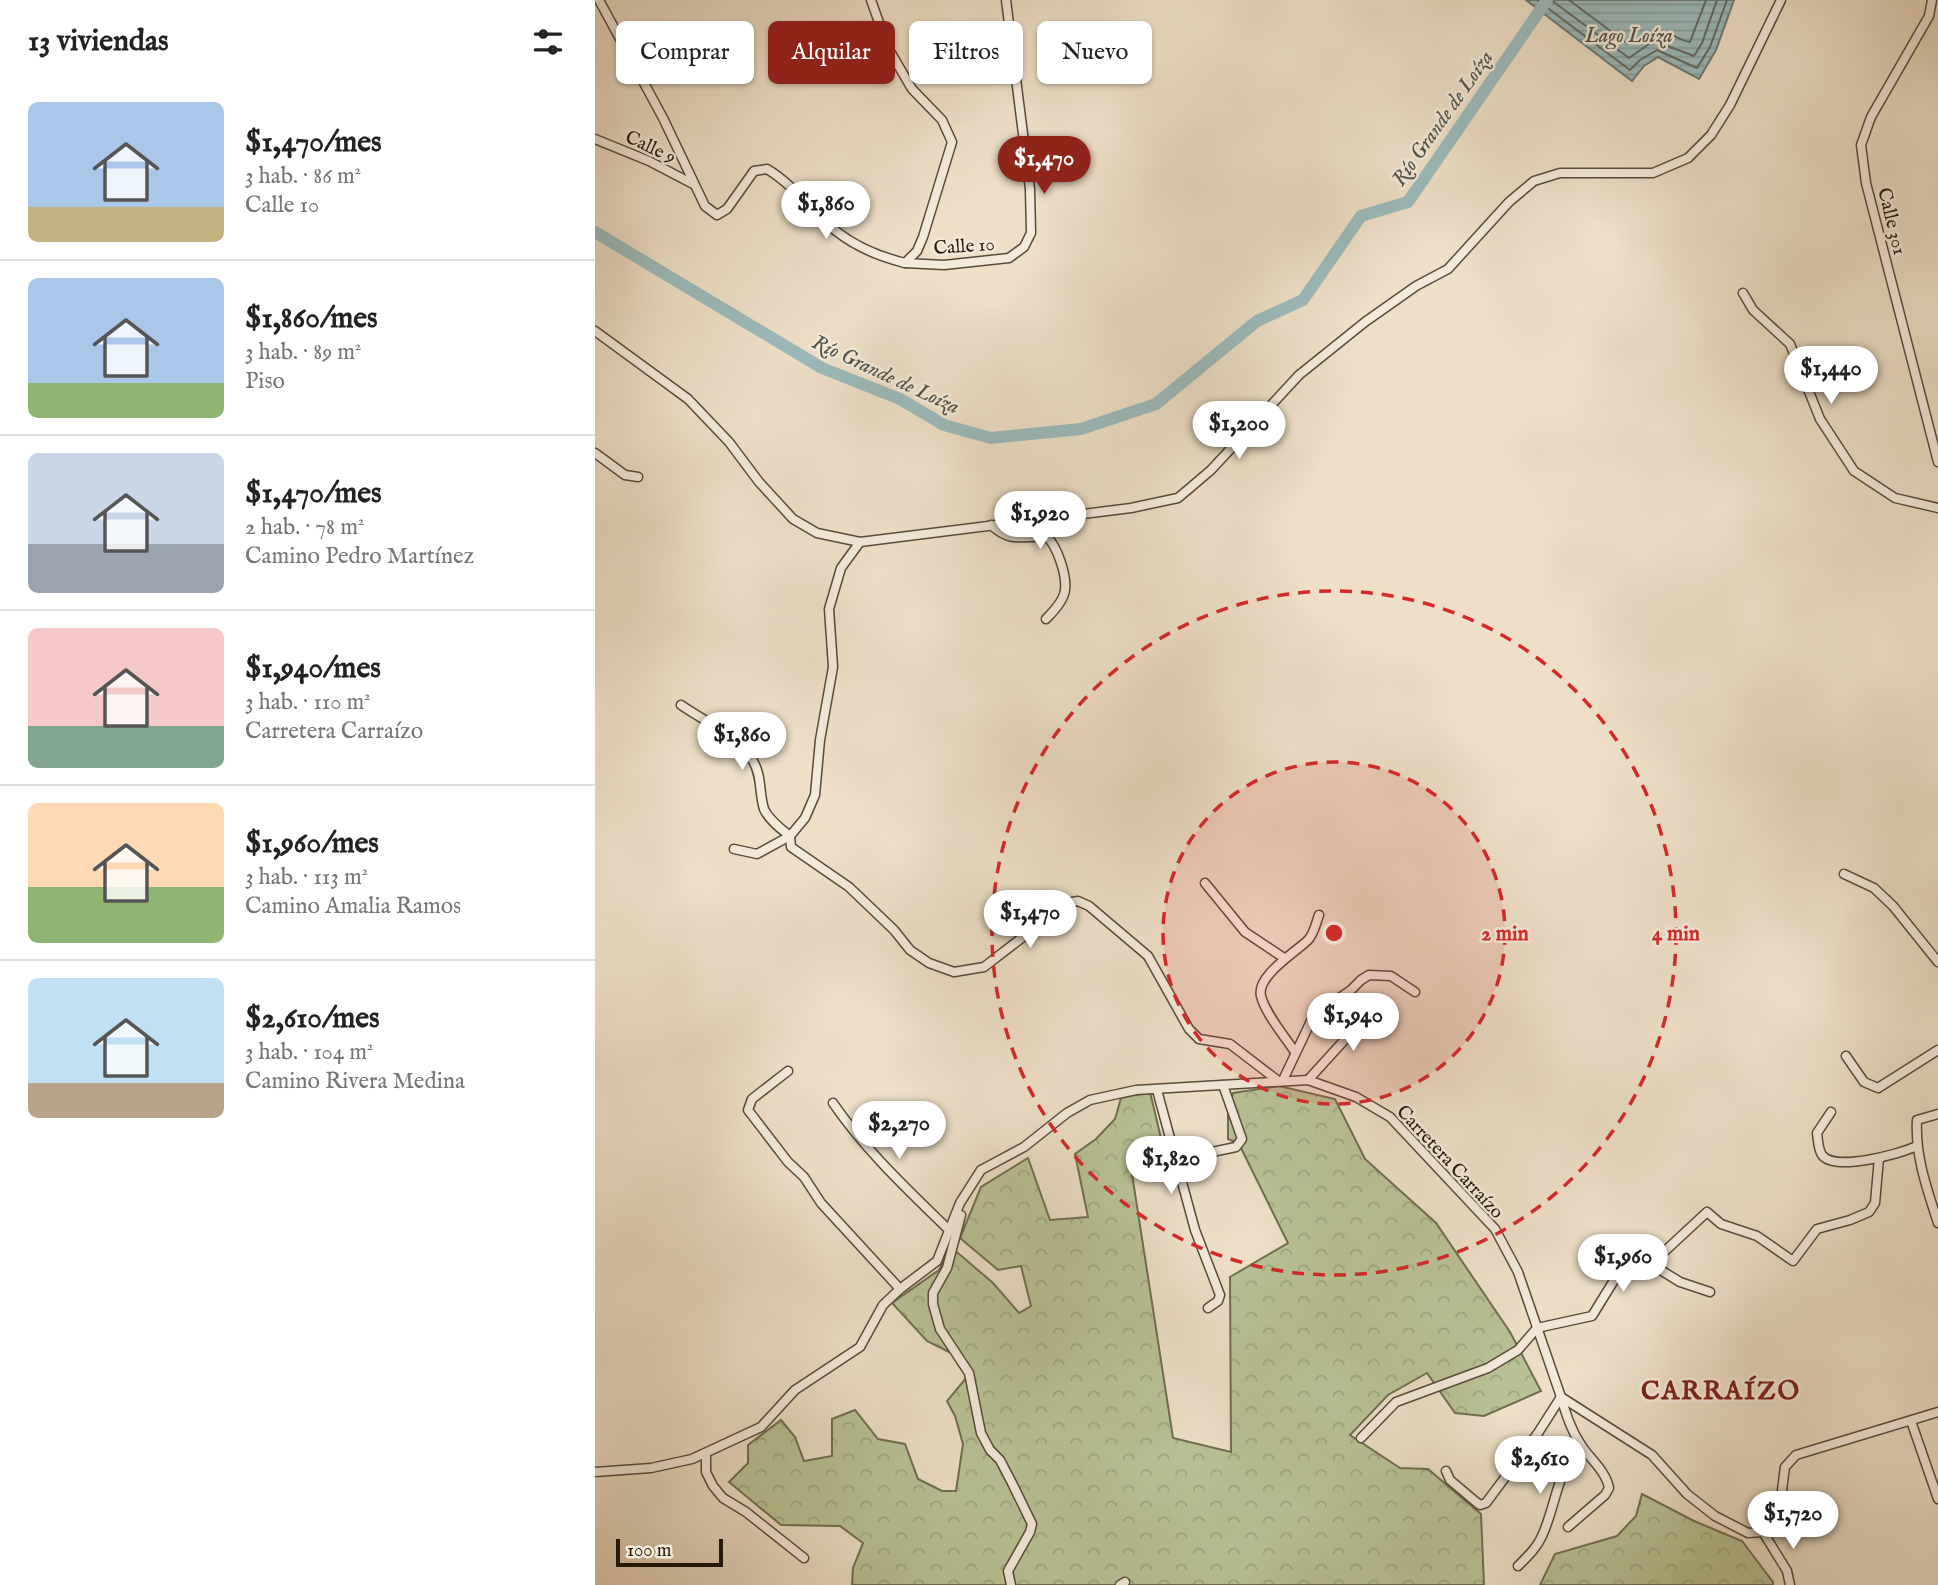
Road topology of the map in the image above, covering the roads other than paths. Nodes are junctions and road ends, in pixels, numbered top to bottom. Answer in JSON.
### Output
{"nodes":[{"id":1,"x":599,"y":0,"type":"edge"},
{"id":2,"x":871,"y":0,"type":"edge"},
{"id":3,"x":1006,"y":0,"type":"edge"},
{"id":4,"x":1781,"y":0,"type":"edge"},
{"id":5,"x":1933,"y":0,"type":"edge"},
{"id":6,"x":879,"y":21,"type":"edge"},
{"id":7,"x":895,"y":58,"type":"edge"},
{"id":8,"x":595,"y":139,"type":"edge"},
{"id":9,"x":693,"y":184,"type":"junction"},
{"id":10,"x":905,"y":263,"type":"junction"},
{"id":11,"x":1743,"y":293,"type":"dead end"},
{"id":12,"x":595,"y":331,"type":"edge"},
{"id":13,"x":595,"y":453,"type":"edge"},
{"id":14,"x":1938,"y":462,"type":"edge"},
{"id":15,"x":638,"y":477,"type":"dead end"},
{"id":16,"x":1938,"y":508,"type":"edge"},
{"id":17,"x":991,"y":526,"type":"junction"},
{"id":18,"x":860,"y":542,"type":"junction"},
{"id":19,"x":1046,"y":619,"type":"dead end"},
{"id":20,"x":681,"y":705,"type":"dead end"},
{"id":21,"x":790,"y":836,"type":"junction"},
{"id":22,"x":734,"y":849,"type":"dead end"},
{"id":23,"x":1844,"y":873,"type":"dead end"},
{"id":24,"x":1205,"y":883,"type":"dead end"},
{"id":25,"x":1319,"y":915,"type":"dead end"},
{"id":26,"x":1284,"y":958,"type":"junction"},
{"id":27,"x":1938,"y":962,"type":"edge"},
{"id":28,"x":1412,"y":989,"type":"dead end"},
{"id":29,"x":1379,"y":1010,"type":"dead end"},
{"id":30,"x":1938,"y":1050,"type":"edge"},
{"id":31,"x":1295,"y":1052,"type":"junction"},
{"id":32,"x":1846,"y":1056,"type":"dead end"},
{"id":33,"x":788,"y":1071,"type":"dead end"},
{"id":34,"x":1280,"y":1080,"type":"junction"},
{"id":35,"x":1308,"y":1080,"type":"junction"},
{"id":36,"x":1223,"y":1085,"type":"junction"},
{"id":37,"x":1157,"y":1090,"type":"junction"},
{"id":38,"x":833,"y":1103,"type":"dead end"},
{"id":39,"x":1831,"y":1112,"type":"dead end"},
{"id":40,"x":1938,"y":1114,"type":"edge"},
{"id":41,"x":1917,"y":1146,"type":"junction"},
{"id":42,"x":1212,"y":1152,"type":"dead end"},
{"id":43,"x":1879,"y":1158,"type":"junction"},
{"id":44,"x":971,"y":1186,"type":"junction"},
{"id":45,"x":1938,"y":1223,"type":"edge"},
{"id":46,"x":950,"y":1231,"type":"junction"},
{"id":47,"x":1651,"y":1264,"type":"junction"},
{"id":48,"x":900,"y":1289,"type":"junction"},
{"id":49,"x":1710,"y":1292,"type":"dead end"},
{"id":50,"x":1208,"y":1308,"type":"dead end"},
{"id":51,"x":1537,"y":1328,"type":"junction"},
{"id":52,"x":1561,"y":1397,"type":"junction"},
{"id":53,"x":1938,"y":1412,"type":"edge"},
{"id":54,"x":1911,"y":1421,"type":"junction"},
{"id":55,"x":1361,"y":1438,"type":"dead end"},
{"id":56,"x":1581,"y":1445,"type":"junction"},
{"id":57,"x":706,"y":1453,"type":"junction"},
{"id":58,"x":1446,"y":1471,"type":"dead end"},
{"id":59,"x":595,"y":1472,"type":"edge"},
{"id":60,"x":1938,"y":1499,"type":"edge"},
{"id":61,"x":1568,"y":1527,"type":"dead end"},
{"id":62,"x":1763,"y":1532,"type":"junction"},
{"id":63,"x":804,"y":1558,"type":"dead end"},
{"id":64,"x":1518,"y":1566,"type":"dead end"},
{"id":65,"x":1011,"y":1585,"type":"edge"},
{"id":66,"x":1790,"y":1585,"type":"edge"}],
"edges":[{"from":1,"to":9,"type":"street"},
{"from":2,"to":6,"type":"street"},
{"from":3,"to":10,"type":"street","name":"Calle 10"},
{"from":4,"to":17,"type":"street"},
{"from":5,"to":14,"type":"street","name":"Calle 301"},
{"from":7,"to":10,"type":"street"},
{"from":8,"to":9,"type":"street","name":"Calle 9"},
{"from":9,"to":10,"type":"street","name":"Calle 10"},
{"from":11,"to":16,"type":"street"},
{"from":12,"to":18,"type":"street"},
{"from":13,"to":15,"type":"street"},
{"from":17,"to":18,"type":"street"},
{"from":17,"to":19,"type":"street"},
{"from":18,"to":21,"type":"street"},
{"from":20,"to":21,"type":"street"},
{"from":21,"to":22,"type":"street"},
{"from":21,"to":34,"type":"street"},
{"from":23,"to":27,"type":"street"},
{"from":24,"to":26,"type":"street"},
{"from":25,"to":26,"type":"street"},
{"from":26,"to":31,"type":"street"},
{"from":28,"to":31,"type":"street"},
{"from":29,"to":35,"type":"street"},
{"from":30,"to":32,"type":"street"},
{"from":31,"to":34,"type":"street"},
{"from":33,"to":48,"type":"street"},
{"from":34,"to":35,"type":"street","name":"Carretera Carraízo"},
{"from":34,"to":36,"type":"street","name":"Carretera Carraízo"},
{"from":35,"to":51,"type":"street","name":"Carretera Carraízo"},
{"from":36,"to":37,"type":"street","name":"Carretera Carraízo"},
{"from":36,"to":42,"type":"street"},
{"from":37,"to":44,"type":"street","name":"Carretera Carraízo"},
{"from":37,"to":50,"type":"street"},
{"from":38,"to":46,"type":"street"},
{"from":39,"to":43,"type":"street"},
{"from":40,"to":41,"type":"street"},
{"from":41,"to":43,"type":"street"},
{"from":41,"to":45,"type":"street"},
{"from":43,"to":47,"type":"street"},
{"from":44,"to":46,"type":"street","name":"Carretera Carraízo"},
{"from":44,"to":65,"type":"street"},
{"from":46,"to":48,"type":"street","name":"Carretera Carraízo"},
{"from":47,"to":49,"type":"street"},
{"from":47,"to":51,"type":"street"},
{"from":48,"to":57,"type":"street","name":"Carretera Carraízo"},
{"from":51,"to":52,"type":"street","name":"Carretera Carraízo"},
{"from":51,"to":55,"type":"street"},
{"from":52,"to":56,"type":"street","name":"Carretera Carraízo"},
{"from":52,"to":58,"type":"street"},
{"from":52,"to":62,"type":"street"},
{"from":53,"to":54,"type":"street"},
{"from":54,"to":60,"type":"street"},
{"from":54,"to":62,"type":"street"},
{"from":56,"to":61,"type":"street","name":"Carretera Carraízo"},
{"from":56,"to":64,"type":"street"},
{"from":57,"to":59,"type":"street","name":"Carretera Carraízo"},
{"from":57,"to":63,"type":"street"},
{"from":62,"to":66,"type":"street"}]}
